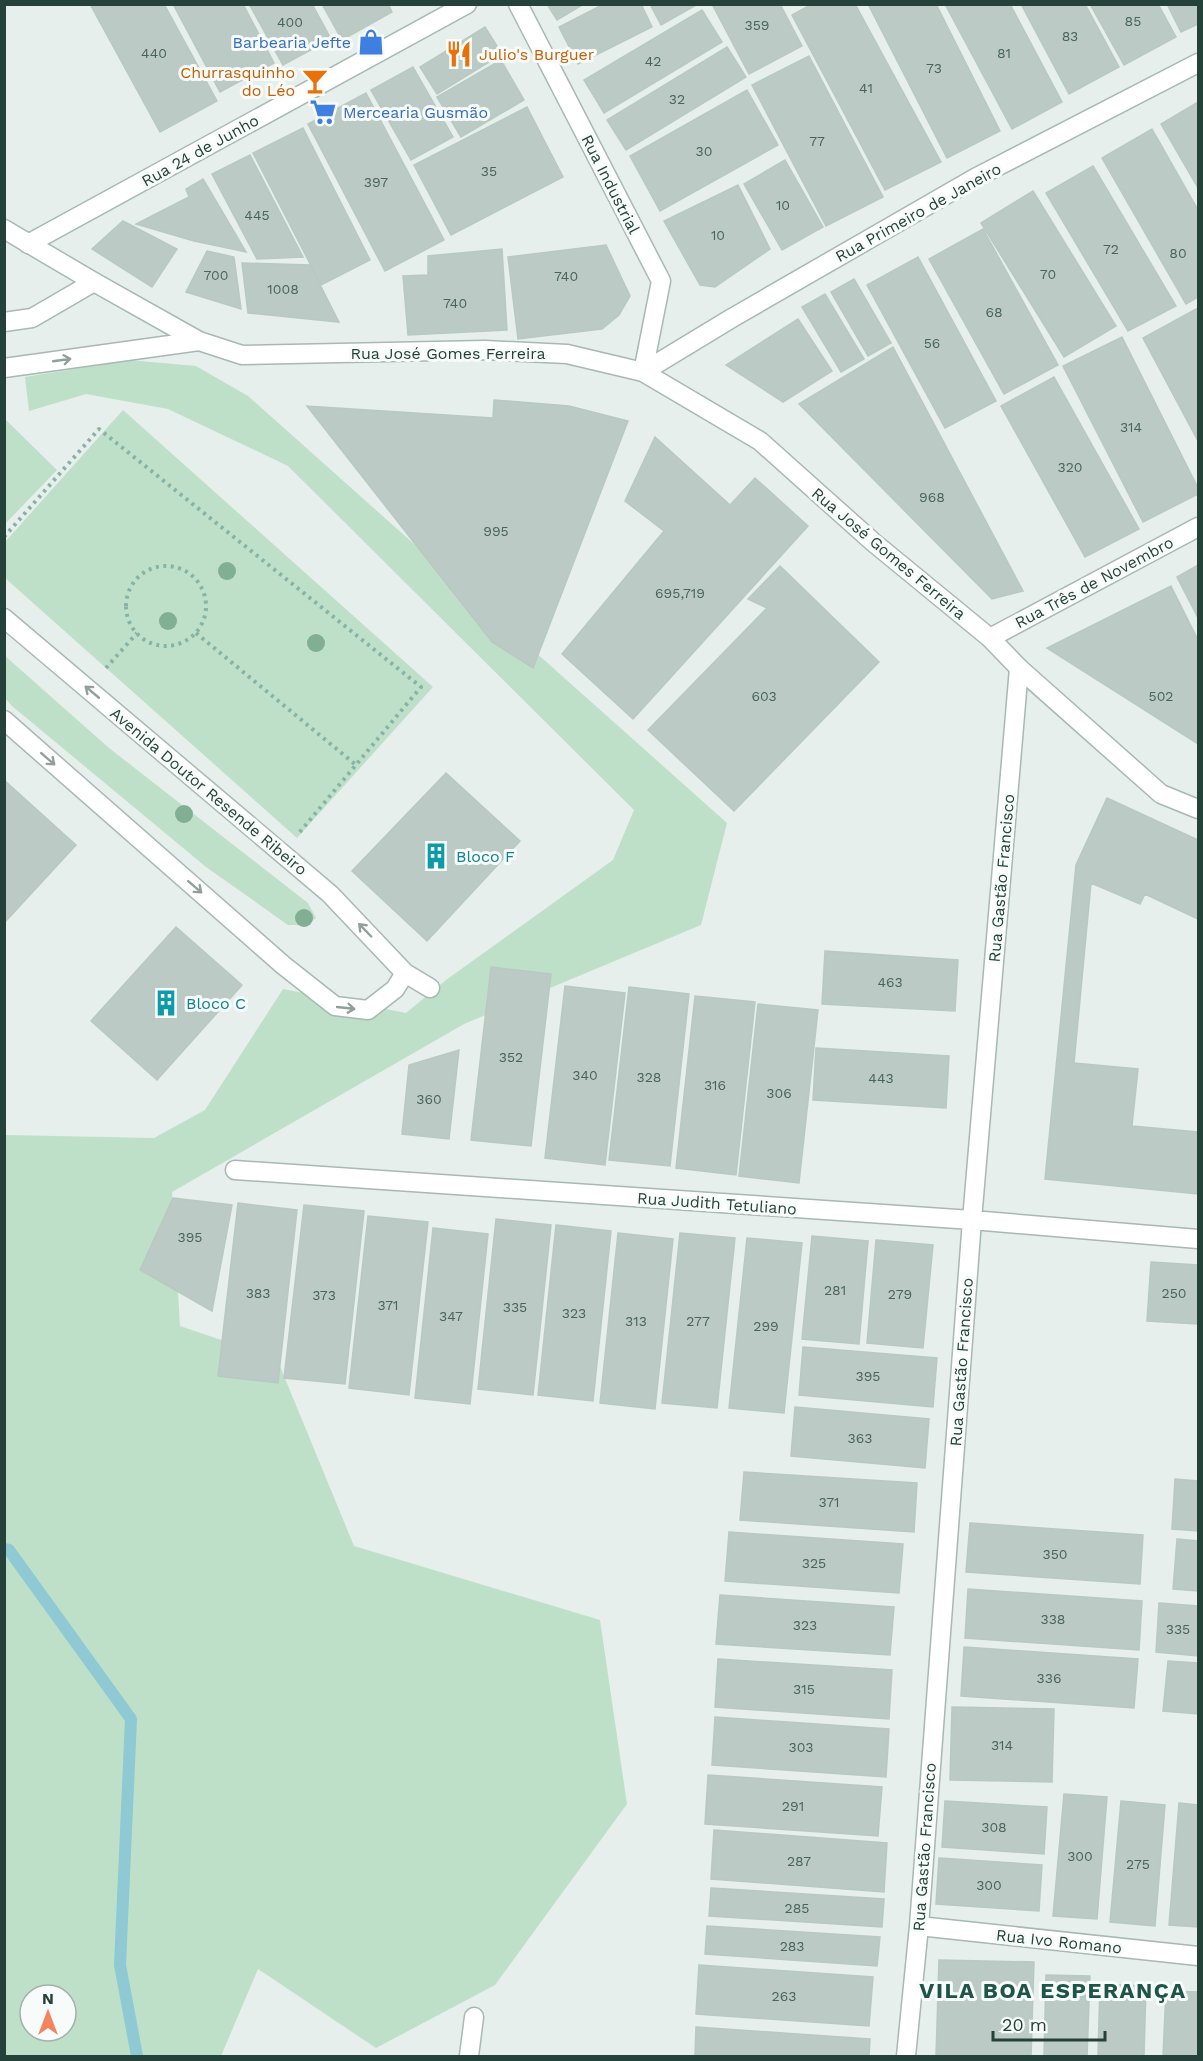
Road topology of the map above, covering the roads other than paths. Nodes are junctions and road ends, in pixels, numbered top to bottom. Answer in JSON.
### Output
{"nodes":[{"id":1,"x":467,"y":4,"type":"edge"},
{"id":2,"x":518,"y":4,"type":"edge"},
{"id":3,"x":1198,"y":63,"type":"edge"},
{"id":4,"x":4,"y":229,"type":"edge"},
{"id":5,"x":28,"y":244,"type":"junction"},
{"id":6,"x":94,"y":282,"type":"junction"},
{"id":7,"x":4,"y":321,"type":"edge"},
{"id":8,"x":199,"y":341,"type":"junction"},
{"id":9,"x":4,"y":368,"type":"edge"},
{"id":10,"x":643,"y":372,"type":"junction"},
{"id":11,"x":1198,"y":527,"type":"edge"},
{"id":12,"x":4,"y":618,"type":"edge"},
{"id":13,"x":990,"y":638,"type":"junction"},
{"id":14,"x":1019,"y":668,"type":"junction"},
{"id":15,"x":4,"y":720,"type":"edge"},
{"id":16,"x":1198,"y":809,"type":"edge"},
{"id":17,"x":405,"y":973,"type":"junction"},
{"id":18,"x":430,"y":988,"type":"dead end"},
{"id":19,"x":235,"y":1170,"type":"dead end"},
{"id":20,"x":972,"y":1220,"type":"junction"},
{"id":21,"x":1198,"y":1239,"type":"edge"},
{"id":22,"x":919,"y":1926,"type":"junction"},
{"id":23,"x":1198,"y":1956,"type":"edge"},
{"id":24,"x":474,"y":2017,"type":"dead end"},
{"id":25,"x":469,"y":2056,"type":"edge"},
{"id":26,"x":906,"y":2056,"type":"edge"}],
"edges":[{"from":1,"to":5,"type":"street","name":"Rua 24 de Junho"},
{"from":2,"to":10,"type":"street","name":"Rua Industrial"},
{"from":3,"to":10,"type":"street","name":"Rua Primeiro de Janeiro"},
{"from":4,"to":5,"type":"street","name":"Rua José Gomes Ferreira"},
{"from":5,"to":6,"type":"street","name":"Rua José Gomes Ferreira"},
{"from":6,"to":7,"type":"street"},
{"from":6,"to":8,"type":"street","name":"Rua José Gomes Ferreira"},
{"from":9,"to":8,"type":"street","one_way":true},
{"from":8,"to":10,"type":"street","name":"Rua José Gomes Ferreira"},
{"from":10,"to":13,"type":"street","name":"Rua José Gomes Ferreira"},
{"from":11,"to":13,"type":"street","name":"Rua Três de Novembro"},
{"from":17,"to":12,"type":"street","name":"Avenida Doutor Resende Ribeiro","one_way":true},
{"from":13,"to":14,"type":"street","name":"Rua José Gomes Ferreira"},
{"from":14,"to":16,"type":"street","name":"Rua José Gomes Ferreira"},
{"from":14,"to":20,"type":"street","name":"Rua Gastão Francisco"},
{"from":15,"to":17,"type":"street","one_way":true},
{"from":17,"to":18,"type":"street","name":"Avenida Doutor Resende Ribeiro"},
{"from":19,"to":20,"type":"street","name":"Rua Judith Tetuliano"},
{"from":20,"to":21,"type":"street","name":"Rua Judith Tetuliano"},
{"from":20,"to":22,"type":"street","name":"Rua Gastão Francisco"},
{"from":22,"to":23,"type":"street","name":"Rua Ivo Romano"},
{"from":22,"to":26,"type":"street","name":"Rua Gastão Francisco"},
{"from":24,"to":25,"type":"street"}]}
